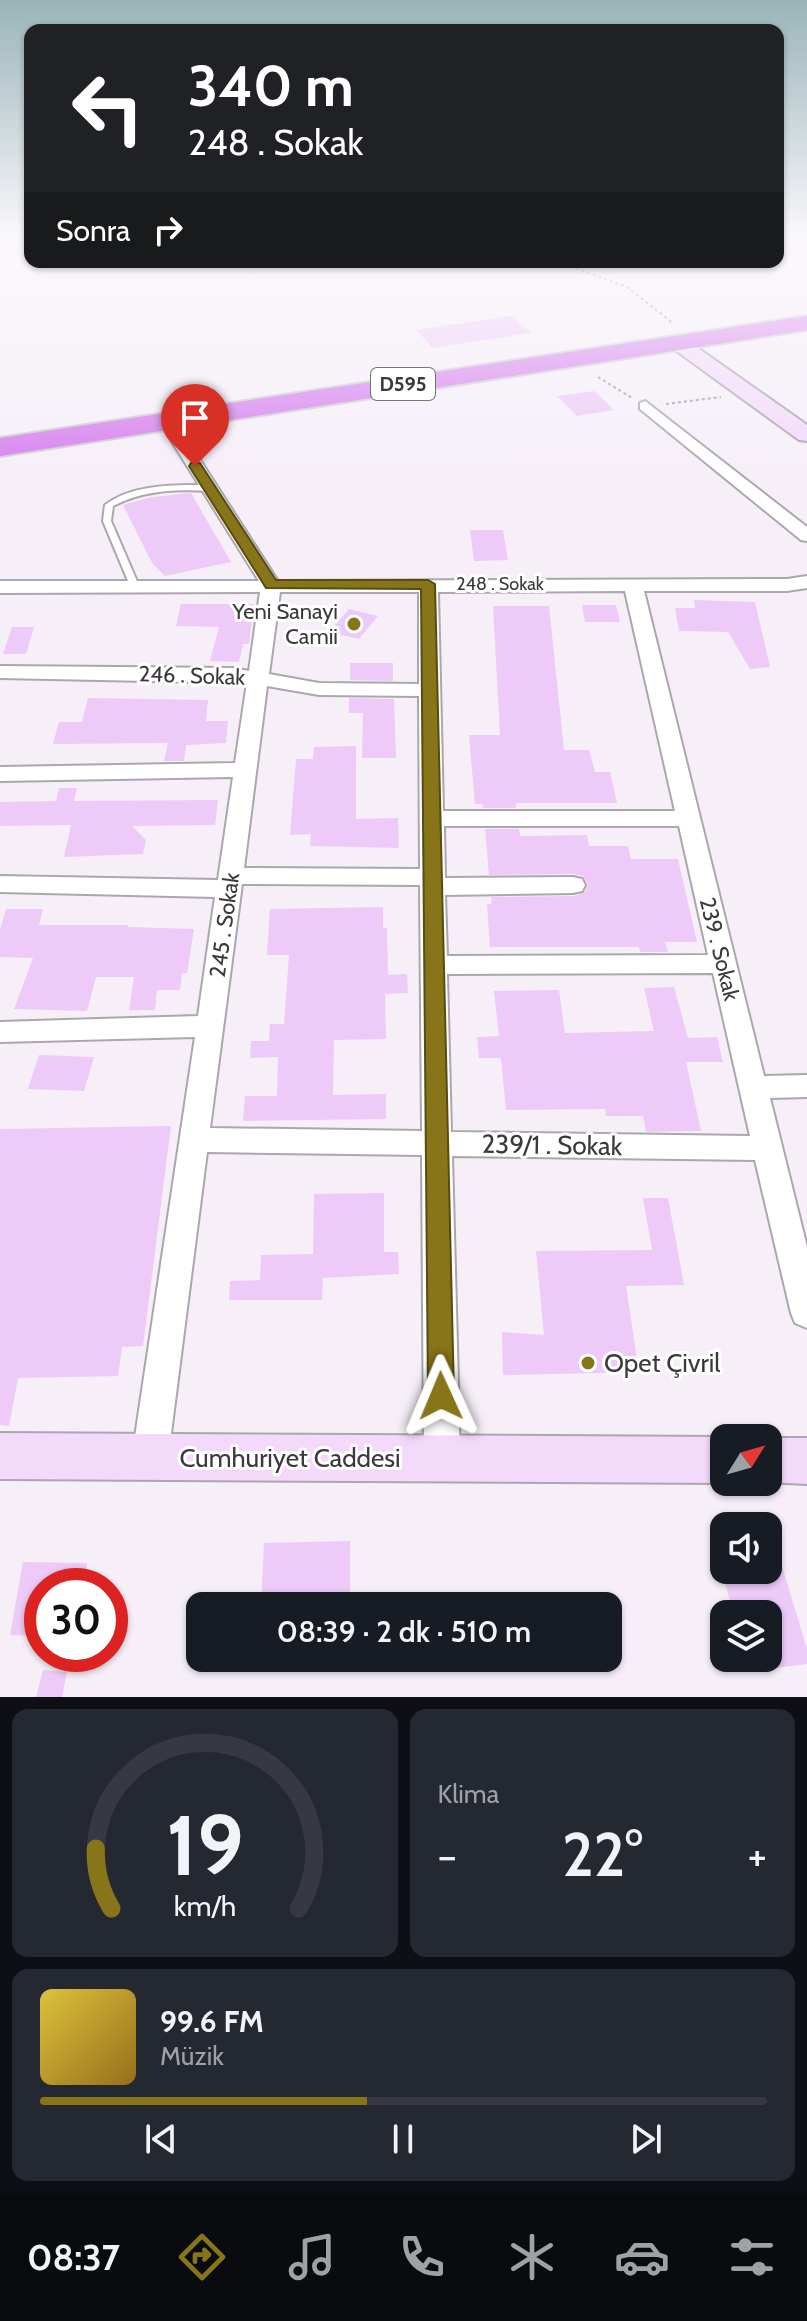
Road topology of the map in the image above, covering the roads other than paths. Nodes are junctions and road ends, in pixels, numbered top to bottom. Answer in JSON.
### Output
{"nodes":[{"id":1,"x":768,"y":317,"type":"edge"},
{"id":2,"x":807,"y":323,"type":"edge"},
{"id":3,"x":679,"y":336,"type":"junction"},
{"id":4,"x":645,"y":406,"type":"road end"},
{"id":5,"x":167,"y":421,"type":"junction"},
{"id":6,"x":0,"y":431,"type":"edge"},
{"id":7,"x":807,"y":435,"type":"edge"},
{"id":8,"x":0,"y":447,"type":"edge"},
{"id":9,"x":210,"y":488,"type":"junction"},
{"id":10,"x":807,"y":536,"type":"edge"},
{"id":11,"x":807,"y":582,"type":"edge"},
{"id":12,"x":428,"y":584,"type":"junction"},
{"id":13,"x":271,"y":585,"type":"junction"},
{"id":14,"x":633,"y":585,"type":"junction"},
{"id":15,"x":134,"y":586,"type":"junction"},
{"id":16,"x":0,"y":587,"type":"edge"},
{"id":17,"x":0,"y":672,"type":"edge"},
{"id":18,"x":258,"y":677,"type":"junction"},
{"id":19,"x":430,"y":690,"type":"junction"},
{"id":20,"x":245,"y":770,"type":"junction"},
{"id":21,"x":0,"y":774,"type":"edge"},
{"id":22,"x":432,"y":818,"type":"junction"},
{"id":23,"x":688,"y":819,"type":"junction"},
{"id":24,"x":230,"y":882,"type":"junction"},
{"id":25,"x":433,"y":882,"type":"junction"},
{"id":26,"x":0,"y":884,"type":"edge"},
{"id":27,"x":573,"y":885,"type":"dead end"},
{"id":28,"x":723,"y":964,"type":"junction"},
{"id":29,"x":434,"y":965,"type":"junction"},
{"id":30,"x":210,"y":1026,"type":"junction"},
{"id":31,"x":0,"y":1032,"type":"edge"},
{"id":32,"x":807,"y":1086,"type":"edge"},
{"id":33,"x":754,"y":1087,"type":"junction"},
{"id":34,"x":193,"y":1140,"type":"junction"},
{"id":35,"x":436,"y":1143,"type":"junction"},
{"id":36,"x":767,"y":1148,"type":"junction"},
{"id":37,"x":807,"y":1313,"type":"edge"},
{"id":38,"x":0,"y":1456,"type":"edge"},
{"id":39,"x":150,"y":1457,"type":"junction"},
{"id":40,"x":442,"y":1459,"type":"junction"},
{"id":41,"x":710,"y":1460,"type":"edge"},
{"id":42,"x":782,"y":1460,"type":"edge"},
{"id":43,"x":807,"y":1461,"type":"edge"}],
"edges":[{"from":1,"to":3,"type":"highway","number":"D595"},
{"from":2,"to":3,"type":"highway","number":"D595"},
{"from":3,"to":5,"type":"highway","number":"D595"},
{"from":3,"to":6,"type":"highway","number":"D595"},
{"from":3,"to":7,"type":"main road"},
{"from":4,"to":10,"type":"street"},
{"from":5,"to":8,"type":"highway","number":"D595"},
{"from":5,"to":9,"type":"street"},
{"from":9,"to":13,"type":"street"},
{"from":9,"to":15,"type":"lane"},
{"from":11,"to":14,"type":"street","name":"248 . Sokak"},
{"from":12,"to":13,"type":"street","name":"248 . Sokak"},
{"from":12,"to":14,"type":"street","name":"248 . Sokak"},
{"from":12,"to":19,"type":"street"},
{"from":13,"to":15,"type":"street","name":"248 . Sokak"},
{"from":13,"to":18,"type":"street","name":"245 . Sokak"},
{"from":14,"to":23,"type":"street","name":"239 . Sokak"},
{"from":15,"to":16,"type":"street","name":"248 . Sokak"},
{"from":17,"to":18,"type":"street","name":"246 . Sokak"},
{"from":18,"to":19,"type":"street","name":"246 . Sokak"},
{"from":18,"to":20,"type":"street","name":"245 . Sokak"},
{"from":19,"to":22,"type":"street"},
{"from":20,"to":21,"type":"street"},
{"from":20,"to":24,"type":"street","name":"245 . Sokak"},
{"from":22,"to":23,"type":"street"},
{"from":22,"to":25,"type":"street"},
{"from":23,"to":28,"type":"street","name":"239 . Sokak"},
{"from":24,"to":25,"type":"street"},
{"from":24,"to":26,"type":"street"},
{"from":24,"to":30,"type":"street","name":"245 . Sokak"},
{"from":25,"to":27,"type":"street"},
{"from":25,"to":29,"type":"street"},
{"from":28,"to":29,"type":"street"},
{"from":28,"to":33,"type":"street","name":"239 . Sokak"},
{"from":29,"to":35,"type":"street"},
{"from":30,"to":31,"type":"street"},
{"from":30,"to":34,"type":"street","name":"245 . Sokak"},
{"from":32,"to":33,"type":"street"},
{"from":33,"to":36,"type":"street","name":"239 . Sokak"},
{"from":34,"to":35,"type":"street","name":"239/1 . Sokak"},
{"from":34,"to":39,"type":"street","name":"245 . Sokak"},
{"from":35,"to":36,"type":"street","name":"239/1 . Sokak"},
{"from":35,"to":40,"type":"street"},
{"from":36,"to":37,"type":"street","name":"239 . Sokak"},
{"from":38,"to":39,"type":"main road","name":"Cumhuriyet Caddesi"},
{"from":39,"to":40,"type":"main road","name":"Cumhuriyet Caddesi"},
{"from":40,"to":41,"type":"main road","name":"Cumhuriyet Caddesi"},
{"from":42,"to":43,"type":"main road"}]}
